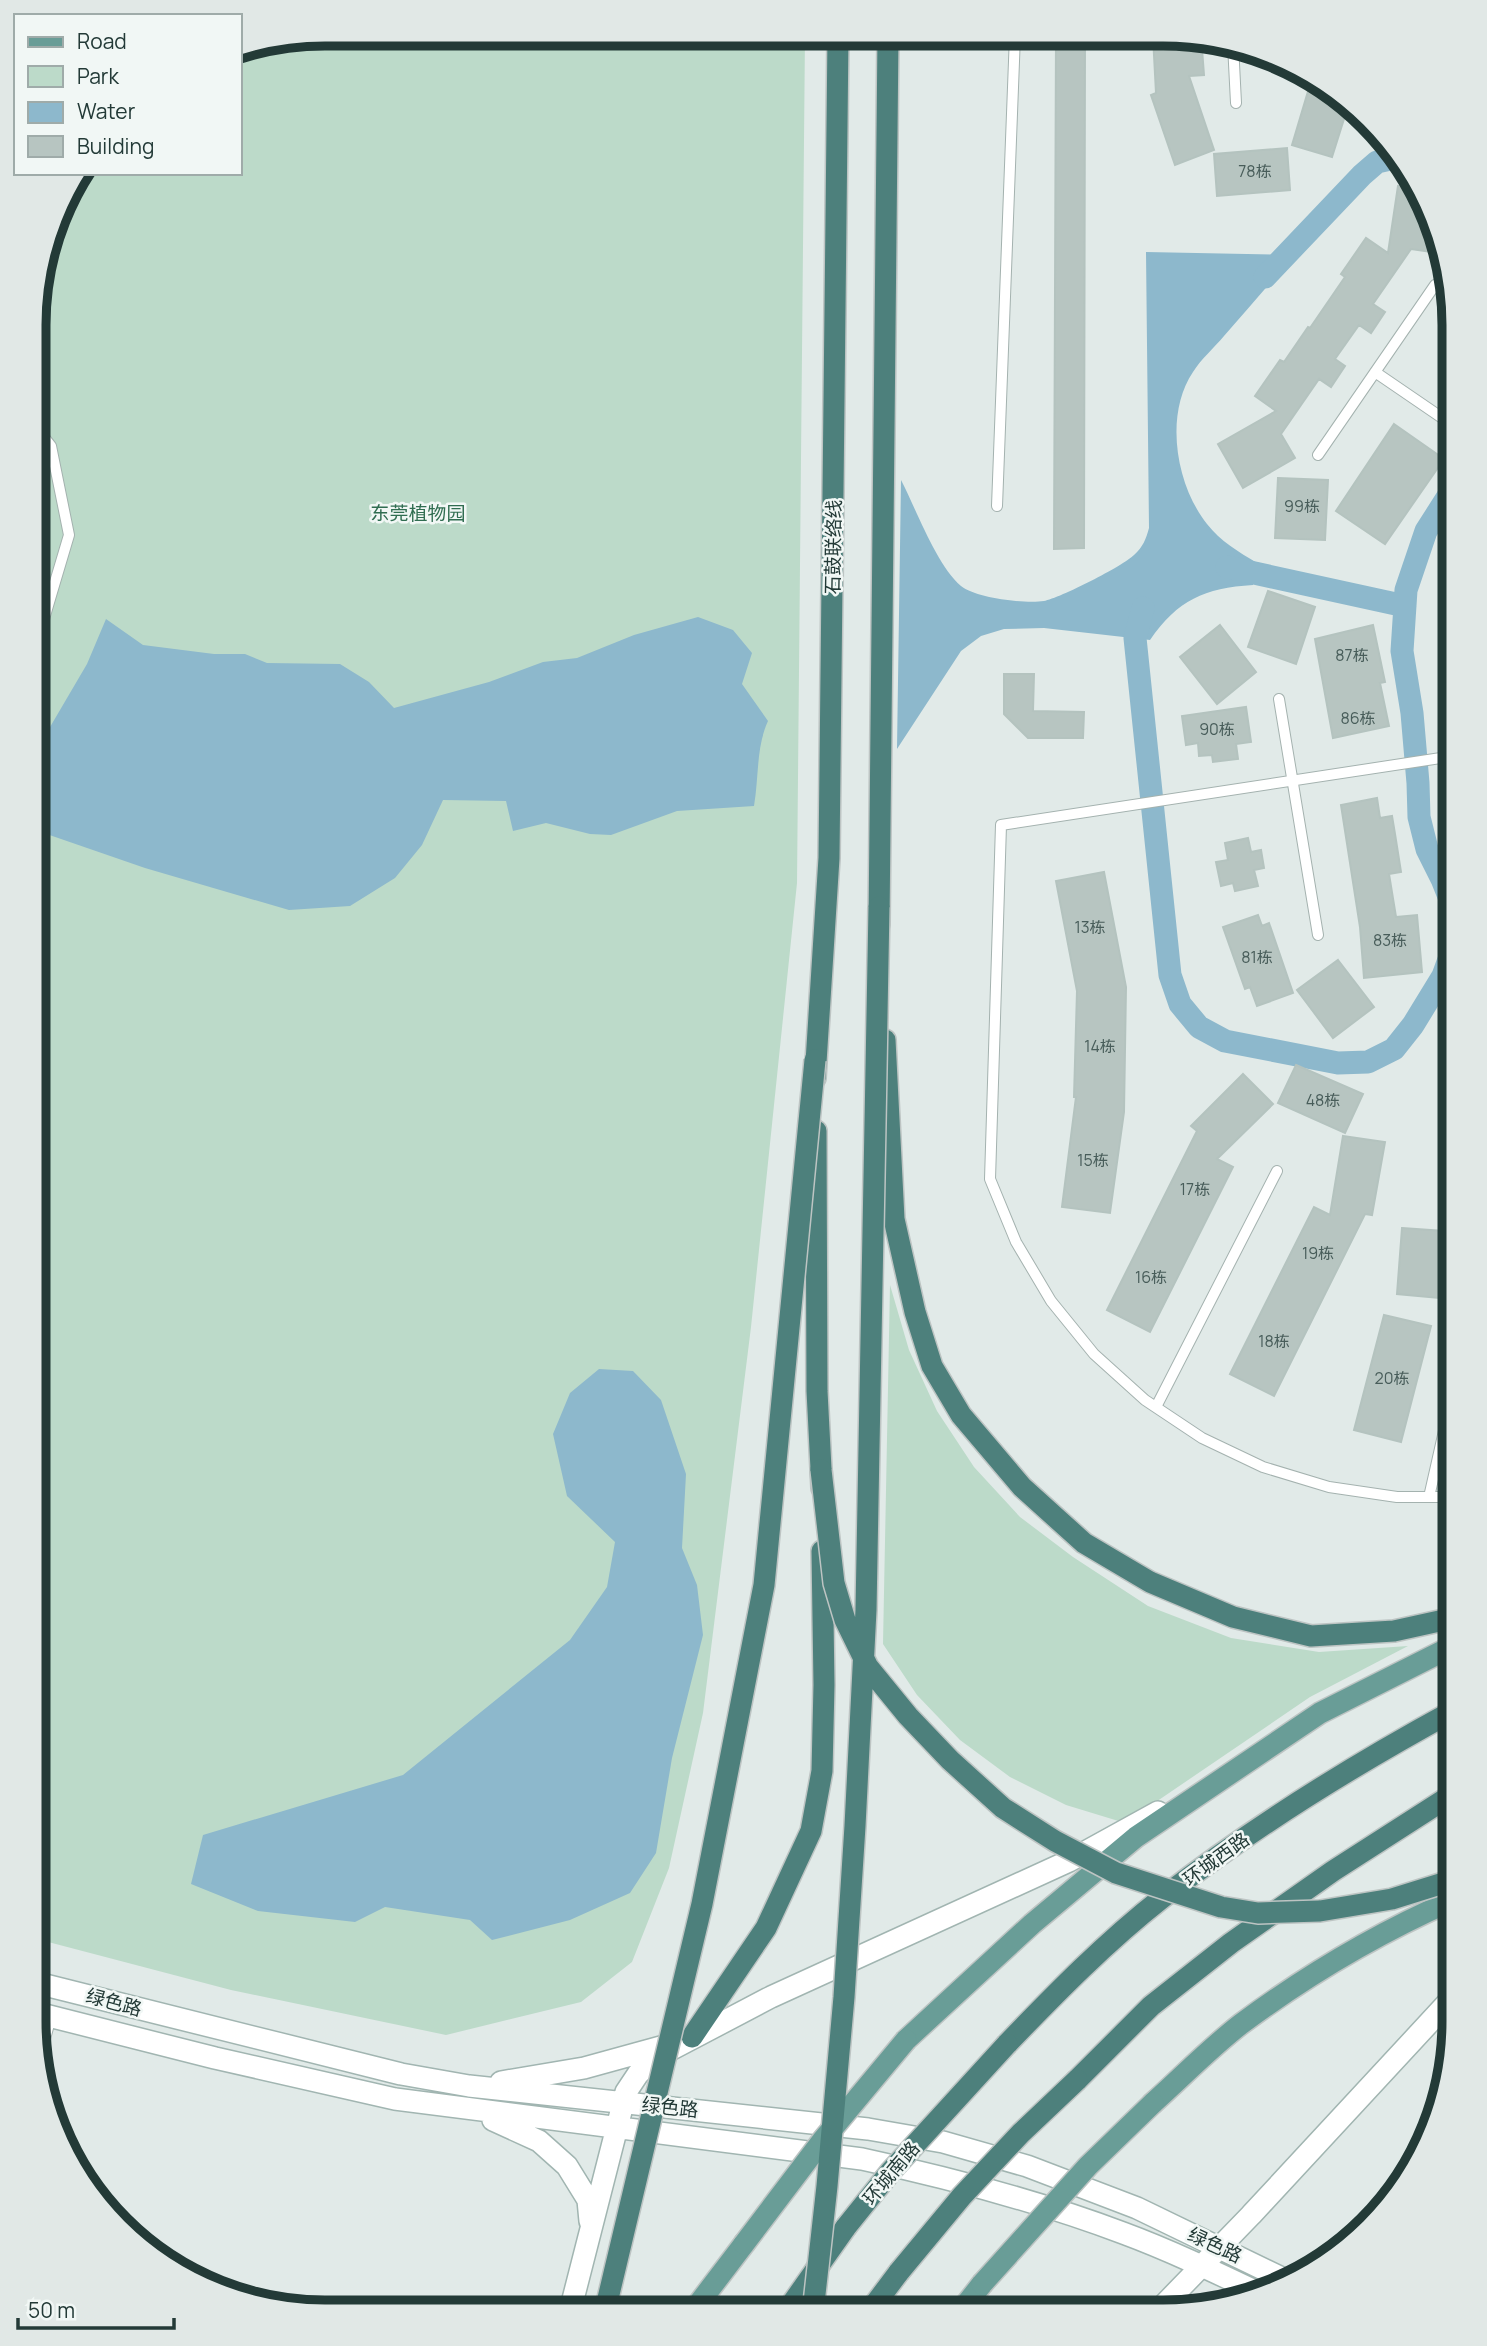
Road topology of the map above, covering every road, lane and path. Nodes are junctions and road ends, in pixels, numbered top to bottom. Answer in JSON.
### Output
{"nodes":[{"id":1,"x":838,"y":46,"type":"edge"},
{"id":2,"x":888,"y":46,"type":"edge"},
{"id":3,"x":1015,"y":46,"type":"edge"},
{"id":4,"x":1234,"y":55,"type":"edge"},
{"id":5,"x":1236,"y":103,"type":"dead end"},
{"id":6,"x":1435,"y":285,"type":"dead end"},
{"id":7,"x":1375,"y":372,"type":"junction"},
{"id":8,"x":1442,"y":418,"type":"edge"},
{"id":9,"x":46,"y":440,"type":"edge"},
{"id":10,"x":1318,"y":456,"type":"dead end"},
{"id":11,"x":997,"y":506,"type":"dead end"},
{"id":12,"x":46,"y":612,"type":"edge"},
{"id":13,"x":1279,"y":699,"type":"dead end"},
{"id":14,"x":1442,"y":758,"type":"edge"},
{"id":15,"x":1293,"y":780,"type":"junction"},
{"id":16,"x":878,"y":906,"type":"junction"},
{"id":17,"x":1318,"y":935,"type":"dead end"},
{"id":18,"x":815,"y":1059,"type":"junction"},
{"id":19,"x":1277,"y":1171,"type":"dead end"},
{"id":20,"x":1156,"y":1407,"type":"junction"},
{"id":21,"x":1442,"y":1440,"type":"edge"},
{"id":22,"x":821,"y":1469,"type":"junction"},
{"id":23,"x":1429,"y":1497,"type":"junction"},
{"id":24,"x":1442,"y":1497,"type":"edge"},
{"id":25,"x":1442,"y":1620,"type":"edge"},
{"id":26,"x":1442,"y":1652,"type":"edge"},
{"id":27,"x":1442,"y":1717,"type":"edge"},
{"id":28,"x":1222,"y":1778,"type":"junction"},
{"id":29,"x":1442,"y":1801,"type":"edge"},
{"id":30,"x":1442,"y":1883,"type":"edge"},
{"id":31,"x":1442,"y":1905,"type":"edge"},
{"id":32,"x":46,"y":1985,"type":"edge"},
{"id":33,"x":1442,"y":2009,"type":"edge"},
{"id":34,"x":46,"y":2015,"type":"edge"},
{"id":35,"x":692,"y":2037,"type":"junction"},
{"id":36,"x":1007,"y":2044,"type":"joint"},
{"id":37,"x":469,"y":2086,"type":"junction"},
{"id":38,"x":624,"y":2103,"type":"junction"},
{"id":39,"x":465,"y":2109,"type":"junction"},
{"id":40,"x":617,"y":2127,"type":"junction"},
{"id":41,"x":591,"y":2229,"type":"junction"},
{"id":42,"x":1220,"y":2247,"type":"junction"},
{"id":43,"x":1201,"y":2267,"type":"junction"},
{"id":44,"x":1278,"y":2275,"type":"edge"},
{"id":45,"x":1247,"y":2288,"type":"edge"},
{"id":46,"x":573,"y":2300,"type":"edge"},
{"id":47,"x":608,"y":2300,"type":"edge"},
{"id":48,"x":701,"y":2300,"type":"edge"},
{"id":49,"x":794,"y":2300,"type":"edge"},
{"id":50,"x":814,"y":2300,"type":"edge"},
{"id":51,"x":878,"y":2300,"type":"edge"},
{"id":52,"x":969,"y":2300,"type":"edge"},
{"id":53,"x":1169,"y":2300,"type":"edge"}],
"edges":[{"from":1,"to":18,"type":"highway","name":"石鼓联络线"},
{"from":2,"to":16,"type":"highway"},
{"from":3,"to":11,"type":"lane"},
{"from":4,"to":5,"type":"lane"},
{"from":6,"to":7,"type":"lane"},
{"from":7,"to":8,"type":"lane"},
{"from":7,"to":10,"type":"lane"},
{"from":9,"to":12,"type":"lane"},
{"from":13,"to":15,"type":"lane"},
{"from":14,"to":15,"type":"lane"},
{"from":15,"to":17,"type":"lane"},
{"from":15,"to":20,"type":"lane"},
{"from":16,"to":25,"type":"highway"},
{"from":16,"to":50,"type":"highway","bridge":true},
{"from":18,"to":22,"type":"highway"},
{"from":18,"to":47,"type":"highway","bridge":true},
{"from":19,"to":20,"type":"lane"},
{"from":20,"to":23,"type":"lane"},
{"from":21,"to":23,"type":"lane"},
{"from":22,"to":30,"type":"highway","bridge":true},
{"from":22,"to":35,"type":"highway"},
{"from":23,"to":24,"type":"lane"},
{"from":26,"to":28,"type":"main road"},
{"from":27,"to":36,"type":"highway","name":"环城西路"},
{"from":28,"to":35,"type":"main road"},
{"from":28,"to":48,"type":"main road","bridge":true},
{"from":29,"to":51,"type":"highway","bridge":true},
{"from":31,"to":52,"type":"main road","bridge":true},
{"from":32,"to":37,"type":"main road","name":"绿色路"},
{"from":33,"to":42,"type":"main road"},
{"from":34,"to":39,"type":"main road","name":"绿色路"},
{"from":35,"to":37,"type":"main road"},
{"from":35,"to":38,"type":"main road"},
{"from":36,"to":49,"type":"highway","name":"环城南路","bridge":true},
{"from":37,"to":38,"type":"main road","name":"绿色路"},
{"from":38,"to":40,"type":"main road"},
{"from":38,"to":42,"type":"main road","name":"绿色路"},
{"from":39,"to":40,"type":"main road","name":"绿色路"},
{"from":39,"to":41,"type":"main road"},
{"from":40,"to":41,"type":"main road"},
{"from":40,"to":43,"type":"main road","name":"绿色路"},
{"from":41,"to":46,"type":"main road"},
{"from":42,"to":43,"type":"main road"},
{"from":42,"to":44,"type":"main road","name":"绿色路"},
{"from":43,"to":45,"type":"main road","name":"绿色路"},
{"from":43,"to":53,"type":"main road"}]}
